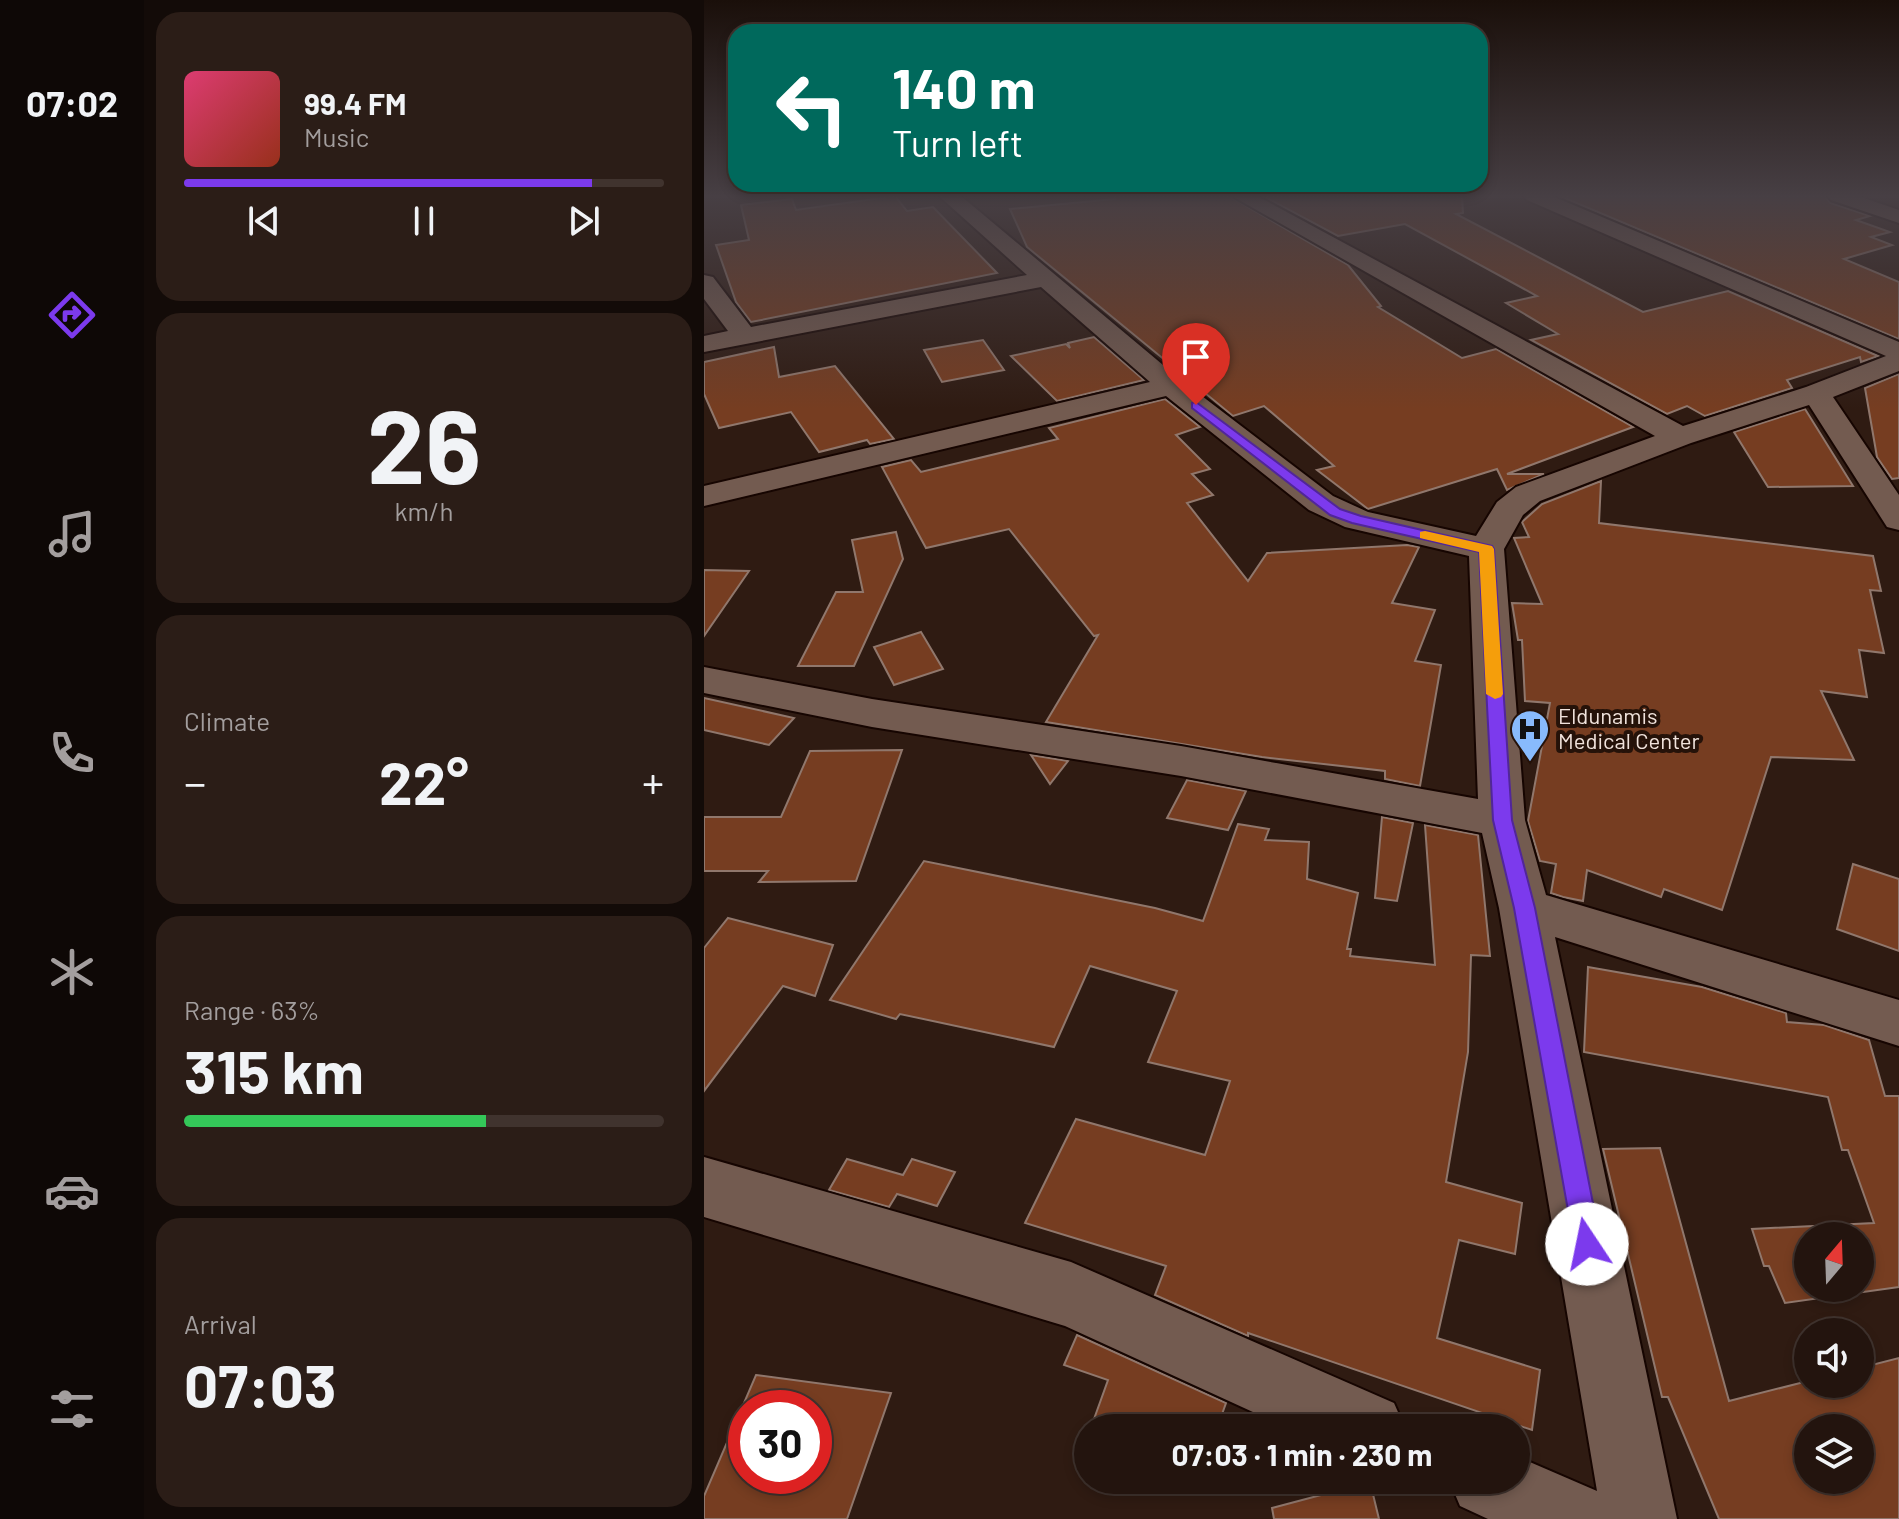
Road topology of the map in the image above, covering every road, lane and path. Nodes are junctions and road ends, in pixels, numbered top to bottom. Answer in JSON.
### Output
{"nodes":[{"id":1,"x":1031,"y":267,"type":"edge"},
{"id":2,"x":1371,"y":267,"type":"edge"},
{"id":3,"x":1700,"y":267,"type":"edge"},
{"id":4,"x":1045,"y":279,"type":"junction"},
{"id":5,"x":704,"y":282,"type":"edge"},
{"id":6,"x":744,"y":335,"type":"junction"},
{"id":7,"x":704,"y":344,"type":"edge"},
{"id":8,"x":1899,"y":352,"type":"edge"},
{"id":9,"x":1899,"y":361,"type":"edge"},
{"id":10,"x":1171,"y":386,"type":"junction"},
{"id":11,"x":1816,"y":393,"type":"junction"},
{"id":12,"x":1680,"y":437,"type":"junction"},
{"id":13,"x":704,"y":496,"type":"edge"},
{"id":14,"x":1899,"y":520,"type":"edge"},
{"id":15,"x":1486,"y":549,"type":"junction"},
{"id":16,"x":704,"y":680,"type":"edge"},
{"id":17,"x":1502,"y":820,"type":"junction"},
{"id":18,"x":1524,"y":908,"type":"junction"},
{"id":19,"x":1899,"y":1023,"type":"edge"},
{"id":20,"x":704,"y":1187,"type":"edge"},
{"id":21,"x":1338,"y":1414,"type":"edge"},
{"id":22,"x":1517,"y":1494,"type":"edge"},
{"id":23,"x":1573,"y":1519,"type":"edge"},
{"id":24,"x":1639,"y":1519,"type":"edge"}],
"edges":[{"from":1,"to":4,"type":"street"},
{"from":2,"to":12,"type":"street"},
{"from":3,"to":8,"type":"street"},
{"from":4,"to":6,"type":"street"},
{"from":4,"to":10,"type":"street"},
{"from":5,"to":6,"type":"street"},
{"from":6,"to":7,"type":"street"},
{"from":9,"to":11,"type":"street"},
{"from":10,"to":13,"type":"street"},
{"from":10,"to":15,"type":"street"},
{"from":11,"to":12,"type":"street"},
{"from":11,"to":14,"type":"street"},
{"from":12,"to":15,"type":"street"},
{"from":15,"to":17,"type":"street"},
{"from":16,"to":17,"type":"street"},
{"from":17,"to":18,"type":"street"},
{"from":18,"to":19,"type":"street"},
{"from":18,"to":24,"type":"street"},
{"from":20,"to":21,"type":"street"},
{"from":22,"to":23,"type":"street"}]}
